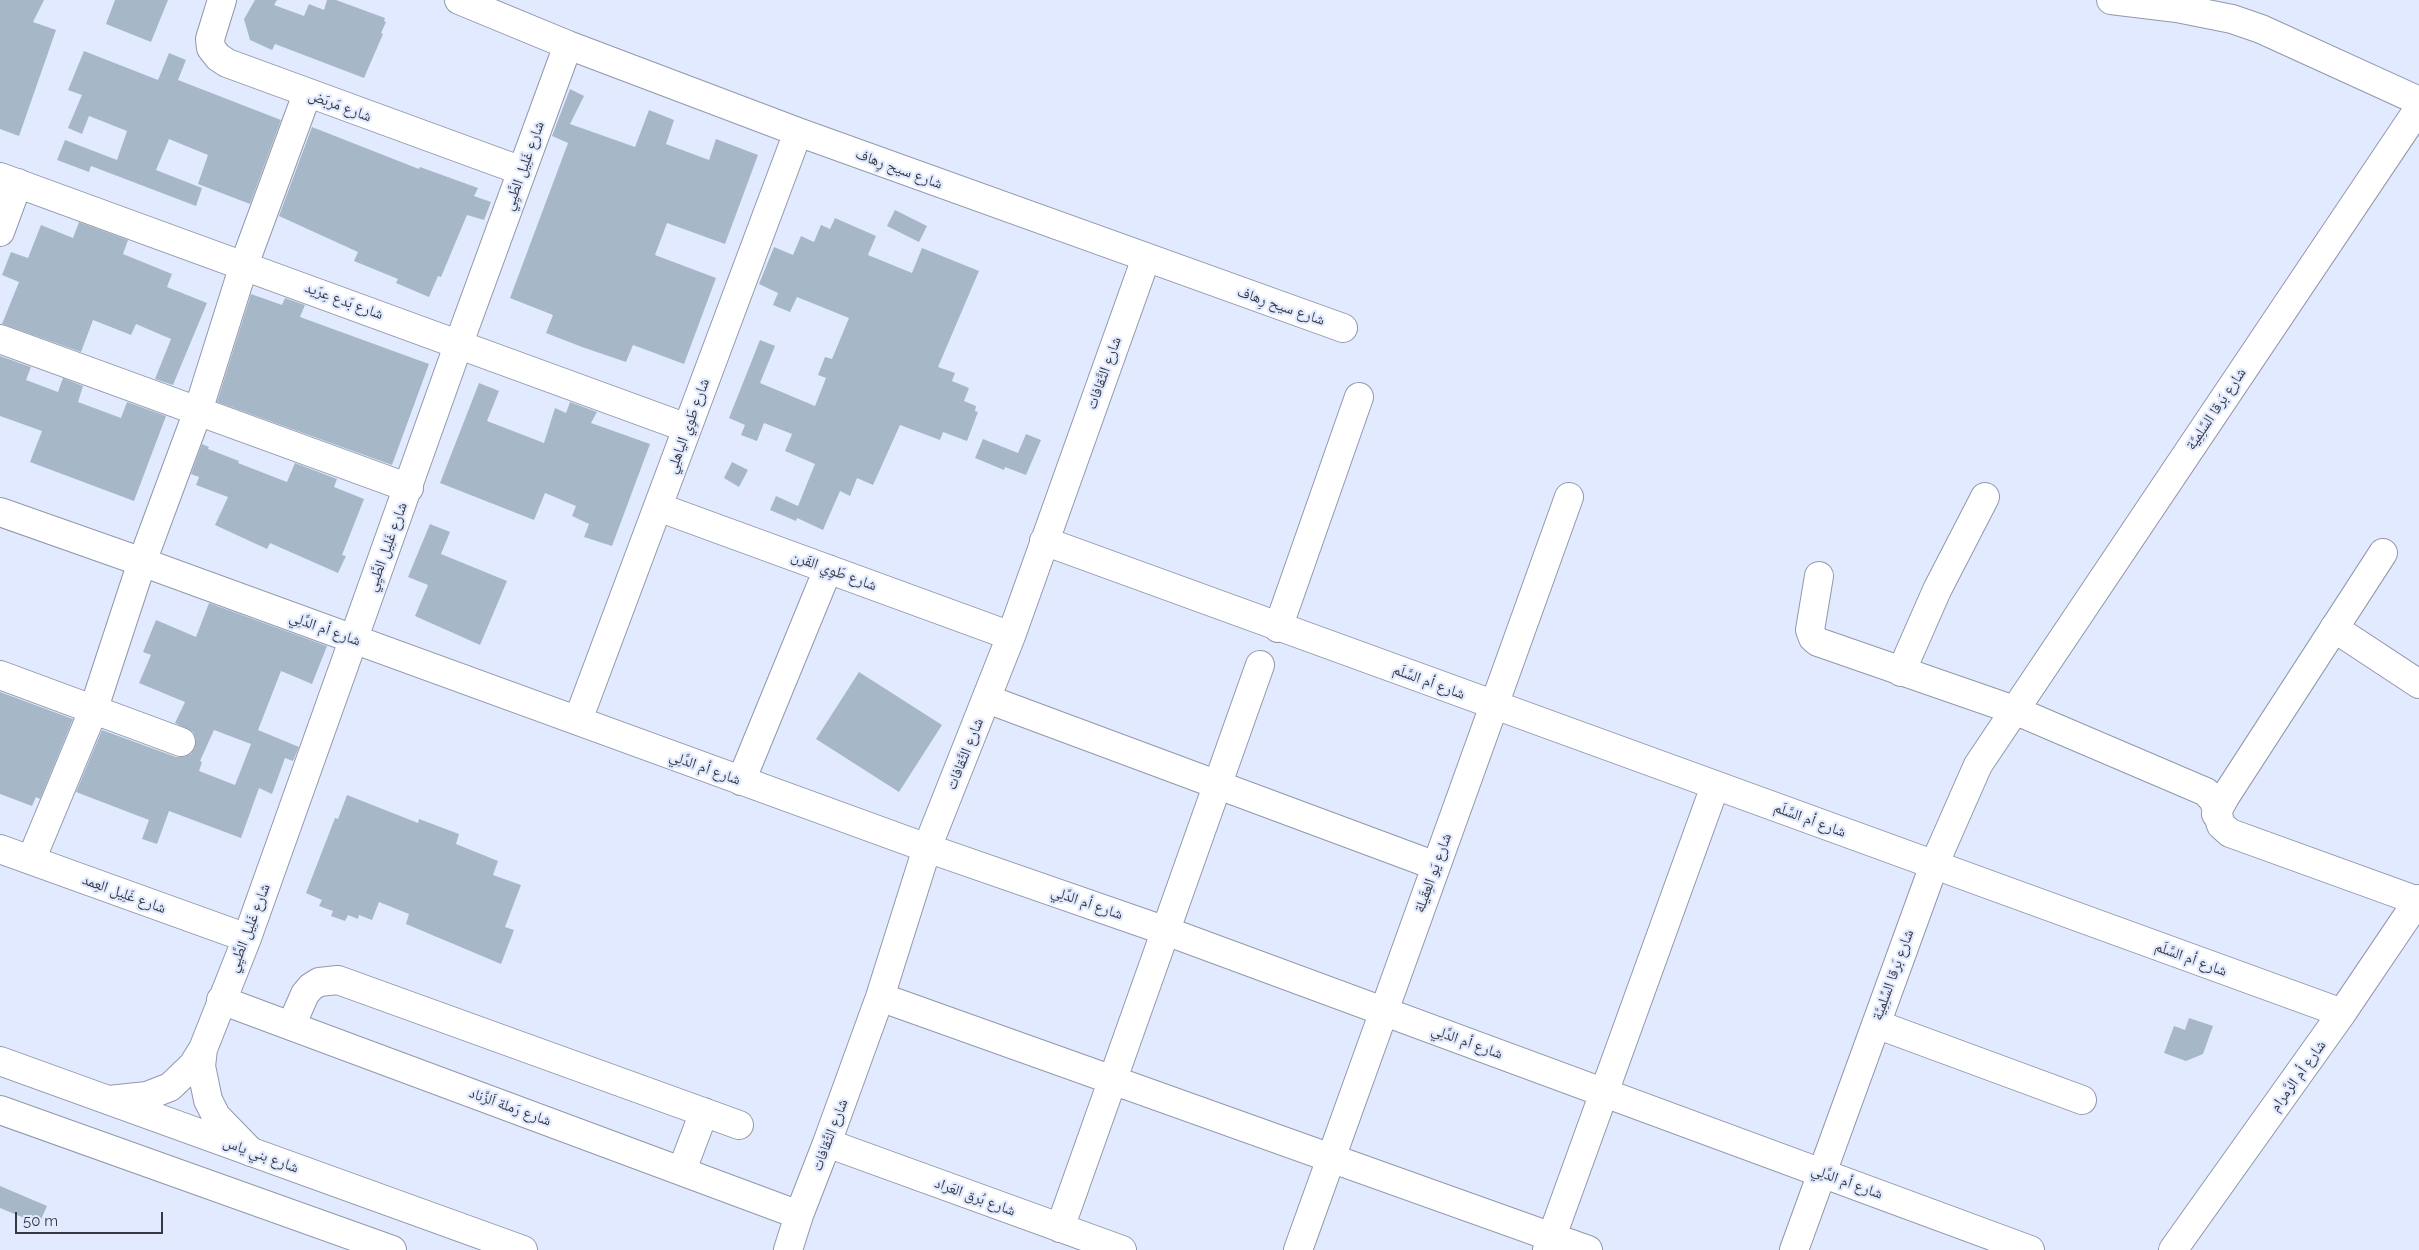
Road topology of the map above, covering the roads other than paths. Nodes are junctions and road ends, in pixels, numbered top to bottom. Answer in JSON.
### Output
{"nodes":[{"id":1,"x":222,"y":0,"type":"edge"},
{"id":2,"x":459,"y":0,"type":"edge"},
{"id":3,"x":2111,"y":0,"type":"edge"},
{"id":4,"x":568,"y":45,"type":"junction"},
{"id":5,"x":307,"y":94,"type":"junction"},
{"id":6,"x":2419,"y":101,"type":"edge"},
{"id":7,"x":2419,"y":108,"type":"edge"},
{"id":8,"x":798,"y":132,"type":"junction"},
{"id":9,"x":522,"y":171,"type":"junction"},
{"id":10,"x":9,"y":180,"type":"edge"},
{"id":11,"x":0,"y":232,"type":"edge"},
{"id":12,"x":1146,"y":258,"type":"junction"},
{"id":13,"x":244,"y":265,"type":"junction"},
{"id":14,"x":1343,"y":328,"type":"dead end"},
{"id":15,"x":0,"y":339,"type":"edge"},
{"id":16,"x":459,"y":343,"type":"junction"},
{"id":17,"x":1359,"y":397,"type":"dead end"},
{"id":18,"x":198,"y":411,"type":"junction"},
{"id":19,"x":687,"y":428,"type":"junction"},
{"id":20,"x":409,"y":488,"type":"junction"},
{"id":21,"x":1569,"y":497,"type":"dead end"},
{"id":22,"x":1985,"y":497,"type":"dead end"},
{"id":23,"x":658,"y":507,"type":"junction"},
{"id":24,"x":0,"y":512,"type":"edge"},
{"id":25,"x":1044,"y":541,"type":"junction"},
{"id":26,"x":2382,"y":554,"type":"dead end"},
{"id":27,"x":142,"y":562,"type":"junction"},
{"id":28,"x":828,"y":569,"type":"junction"},
{"id":29,"x":1819,"y":576,"type":"dead end"},
{"id":30,"x":1278,"y":628,"type":"junction"},
{"id":31,"x":2334,"y":628,"type":"junction"},
{"id":32,"x":1011,"y":636,"type":"junction"},
{"id":33,"x":353,"y":639,"type":"junction"},
{"id":34,"x":1260,"y":665,"type":"dead end"},
{"id":35,"x":1902,"y":672,"type":"junction"},
{"id":36,"x":0,"y":675,"type":"edge"},
{"id":37,"x":2419,"y":684,"type":"edge"},
{"id":38,"x":987,"y":699,"type":"junction"},
{"id":39,"x":1494,"y":705,"type":"junction"},
{"id":40,"x":2014,"y":710,"type":"junction"},
{"id":41,"x":93,"y":711,"type":"junction"},
{"id":42,"x":578,"y":720,"type":"junction"},
{"id":43,"x":181,"y":742,"type":"dead end"},
{"id":44,"x":741,"y":781,"type":"junction"},
{"id":45,"x":1218,"y":784,"type":"junction"},
{"id":46,"x":1715,"y":786,"type":"junction"},
{"id":47,"x":2216,"y":814,"type":"junction"},
{"id":48,"x":927,"y":848,"type":"junction"},
{"id":49,"x":0,"y":849,"type":"edge"},
{"id":50,"x":31,"y":860,"type":"junction"},
{"id":51,"x":1934,"y":865,"type":"junction"},
{"id":52,"x":1436,"y":866,"type":"junction"},
{"id":53,"x":2418,"y":900,"type":"edge"},
{"id":54,"x":1166,"y":931,"type":"junction"},
{"id":55,"x":247,"y":938,"type":"junction"},
{"id":56,"x":880,"y":997,"type":"junction"},
{"id":57,"x":221,"y":1000,"type":"junction"},
{"id":58,"x":1384,"y":1011,"type":"junction"},
{"id":59,"x":2342,"y":1013,"type":"junction"},
{"id":60,"x":1876,"y":1024,"type":"junction"},
{"id":61,"x":291,"y":1026,"type":"junction"},
{"id":62,"x":203,"y":1049,"type":"junction"},
{"id":63,"x":0,"y":1061,"type":"edge"},
{"id":64,"x":1112,"y":1080,"type":"junction"},
{"id":65,"x":1603,"y":1092,"type":"junction"},
{"id":66,"x":109,"y":1100,"type":"junction"},
{"id":67,"x":2082,"y":1100,"type":"dead end"},
{"id":68,"x":0,"y":1110,"type":"edge"},
{"id":69,"x":704,"y":1112,"type":"junction"},
{"id":70,"x":739,"y":1125,"type":"dead end"},
{"id":71,"x":828,"y":1143,"type":"junction"},
{"id":72,"x":252,"y":1152,"type":"junction"},
{"id":73,"x":1331,"y":1158,"type":"junction"},
{"id":74,"x":682,"y":1170,"type":"junction"},
{"id":75,"x":1822,"y":1173,"type":"junction"},
{"id":76,"x":799,"y":1215,"type":"junction"},
{"id":77,"x":1060,"y":1228,"type":"junction"},
{"id":78,"x":1549,"y":1244,"type":"edge"},
{"id":79,"x":391,"y":1250,"type":"edge"},
{"id":80,"x":523,"y":1250,"type":"edge"},
{"id":81,"x":788,"y":1250,"type":"edge"},
{"id":82,"x":1122,"y":1250,"type":"edge"},
{"id":83,"x":1298,"y":1250,"type":"edge"},
{"id":84,"x":1588,"y":1250,"type":"edge"},
{"id":85,"x":1794,"y":1250,"type":"edge"},
{"id":86,"x":2030,"y":1250,"type":"edge"},
{"id":87,"x":2173,"y":1250,"type":"edge"}],
"edges":[{"from":1,"to":5,"type":"street","name":"شارع مَربَض"},
{"from":2,"to":4,"type":"street","name":"شارع سيح رِهاف"},
{"from":3,"to":6,"type":"street"},
{"from":4,"to":8,"type":"street","name":"شارع سيح رِهاف"},
{"from":4,"to":9,"type":"street","name":"شارع غَلِيل الطَّيِي"},
{"from":5,"to":9,"type":"street","name":"شارع مَربَض"},
{"from":5,"to":13,"type":"street"},
{"from":7,"to":40,"type":"street","name":"شارع بَرقا السِّلِمِيَّة"},
{"from":8,"to":12,"type":"street","name":"شارع سيح رِهاف"},
{"from":8,"to":19,"type":"street","name":"شارع طَوِي الياهلِي"},
{"from":9,"to":16,"type":"street","name":"شارع غَلِيل الطَّيِي"},
{"from":10,"to":11,"type":"street"},
{"from":10,"to":13,"type":"street","name":"شارع بَدع عِرَيد"},
{"from":12,"to":14,"type":"street","name":"شارع سيح رِهاف"},
{"from":12,"to":25,"type":"street","name":"شارع الثَّقافات"},
{"from":13,"to":16,"type":"street","name":"شارع بَدع عِرَيد"},
{"from":13,"to":18,"type":"street"},
{"from":15,"to":18,"type":"street"},
{"from":16,"to":19,"type":"street","name":"شارع بَدع عِرَيد"},
{"from":16,"to":20,"type":"street","name":"شارع غَلِيل الطَّيِي"},
{"from":17,"to":30,"type":"street"},
{"from":18,"to":20,"type":"street"},
{"from":18,"to":27,"type":"street"},
{"from":19,"to":23,"type":"street","name":"شارع طَوِي الياهلِي"},
{"from":20,"to":33,"type":"street","name":"شارع غَلِيل الطَّيِي"},
{"from":21,"to":39,"type":"street","name":"شارع يَو العِقَيلة"},
{"from":22,"to":35,"type":"street"},
{"from":23,"to":28,"type":"street","name":"شارع طَوِي القَرن"},
{"from":23,"to":42,"type":"street","name":"شارع طَوِي الياهلِي"},
{"from":24,"to":27,"type":"street","name":"شارع أم الدِّلِي"},
{"from":25,"to":30,"type":"street","name":"شارع أم السَّلَم"},
{"from":25,"to":32,"type":"street","name":"شارع الثَّقافات"},
{"from":26,"to":31,"type":"street"},
{"from":27,"to":33,"type":"street","name":"شارع أم الدِّلِي"},
{"from":27,"to":41,"type":"street"},
{"from":28,"to":32,"type":"street","name":"شارع طَوِي القَرن"},
{"from":28,"to":44,"type":"street"},
{"from":29,"to":35,"type":"street"},
{"from":30,"to":39,"type":"street","name":"شارع أم السَّلَم"},
{"from":31,"to":37,"type":"street"},
{"from":31,"to":47,"type":"street"},
{"from":32,"to":38,"type":"street","name":"شارع الثَّقافات"},
{"from":33,"to":42,"type":"street","name":"شارع أم الدِّلِي"},
{"from":33,"to":55,"type":"street","name":"شارع غَلِيل الطَّيِي"},
{"from":34,"to":45,"type":"street"},
{"from":35,"to":40,"type":"street"},
{"from":36,"to":41,"type":"street"},
{"from":38,"to":45,"type":"street"},
{"from":38,"to":48,"type":"street","name":"شارع الثَّقافات"},
{"from":39,"to":46,"type":"street","name":"شارع أم السَّلَم"},
{"from":39,"to":52,"type":"street","name":"شارع يَو العِقَيلة"},
{"from":40,"to":47,"type":"street"},
{"from":40,"to":51,"type":"street","name":"شارع بَرقا السِّلِمِيَّة"},
{"from":41,"to":43,"type":"street"},
{"from":41,"to":50,"type":"street"},
{"from":42,"to":44,"type":"street","name":"شارع أم الدِّلِي"},
{"from":44,"to":48,"type":"street","name":"شارع أم الدِّلِي"},
{"from":45,"to":52,"type":"street"},
{"from":45,"to":54,"type":"street"},
{"from":46,"to":51,"type":"street","name":"شارع أم السَّلَم"},
{"from":46,"to":65,"type":"street"},
{"from":47,"to":53,"type":"street"},
{"from":48,"to":54,"type":"street","name":"شارع أم الدِّلِي"},
{"from":48,"to":56,"type":"street","name":"شارع الثَّقافات"},
{"from":49,"to":50,"type":"street","name":"شارع غَلِيل العِمد"},
{"from":50,"to":55,"type":"street","name":"شارع غَلِيل العِمد"},
{"from":51,"to":59,"type":"street","name":"شارع أم السَّلَم"},
{"from":51,"to":60,"type":"street","name":"شارع بَرقا السِّلِمِيَّة"},
{"from":52,"to":58,"type":"street","name":"شارع يَو العِقَيلة"},
{"from":53,"to":59,"type":"street","name":"شارع أم الرَّمرام"},
{"from":54,"to":58,"type":"street","name":"شارع أم الدِّلِي"},
{"from":54,"to":64,"type":"street"},
{"from":55,"to":57,"type":"street","name":"شارع غَلِيل الطَّيِي"},
{"from":56,"to":64,"type":"street"},
{"from":56,"to":71,"type":"street","name":"شارع الثَّقافات"},
{"from":57,"to":61,"type":"street","name":"شارع رَملة اَلزِّناد"},
{"from":57,"to":62,"type":"street","name":"شارع غَلِيل الطَّيِي"},
{"from":58,"to":65,"type":"street","name":"شارع أم الدِّلِي"},
{"from":58,"to":73,"type":"street","name":"شارع يَو العِقَيلة"},
{"from":59,"to":87,"type":"street","name":"شارع أم الرَّمرام"},
{"from":60,"to":67,"type":"street"},
{"from":60,"to":75,"type":"street","name":"شارع بَرقا السِّلِمِيَّة"},
{"from":61,"to":69,"type":"street"},
{"from":61,"to":74,"type":"street","name":"شارع رَملة اَلزِّناد"},
{"from":62,"to":66,"type":"street","name":"شارع غَلِيل الطَّيِي"},
{"from":62,"to":72,"type":"street","name":"شارع غَلِيل الطَّيِي"},
{"from":63,"to":66,"type":"street","name":"شارع بني ياس"},
{"from":64,"to":73,"type":"street"},
{"from":64,"to":77,"type":"street"},
{"from":65,"to":75,"type":"street","name":"شارع أم الدِّلِي"},
{"from":65,"to":78,"type":"street"},
{"from":66,"to":72,"type":"street","name":"شارع بني ياس"},
{"from":68,"to":79,"type":"street"},
{"from":69,"to":70,"type":"street"},
{"from":69,"to":74,"type":"street"},
{"from":71,"to":76,"type":"street","name":"شارع الثَّقافات"},
{"from":71,"to":77,"type":"street","name":"شارع بُرق العَراد"},
{"from":72,"to":80,"type":"street","name":"شارع بني ياس"},
{"from":73,"to":78,"type":"street"},
{"from":73,"to":83,"type":"street","name":"شارع يَو العِقَيلة"},
{"from":74,"to":76,"type":"street","name":"شارع رَملة اَلزِّناد"},
{"from":75,"to":85,"type":"street","name":"شارع بَرقا السِّلِمِيَّة"},
{"from":75,"to":86,"type":"street","name":"شارع أم الدِّلِي"},
{"from":76,"to":81,"type":"street","name":"شارع الثَّقافات"},
{"from":77,"to":82,"type":"street","name":"شارع بُرق العَراد"},
{"from":78,"to":84,"type":"street"}]}
